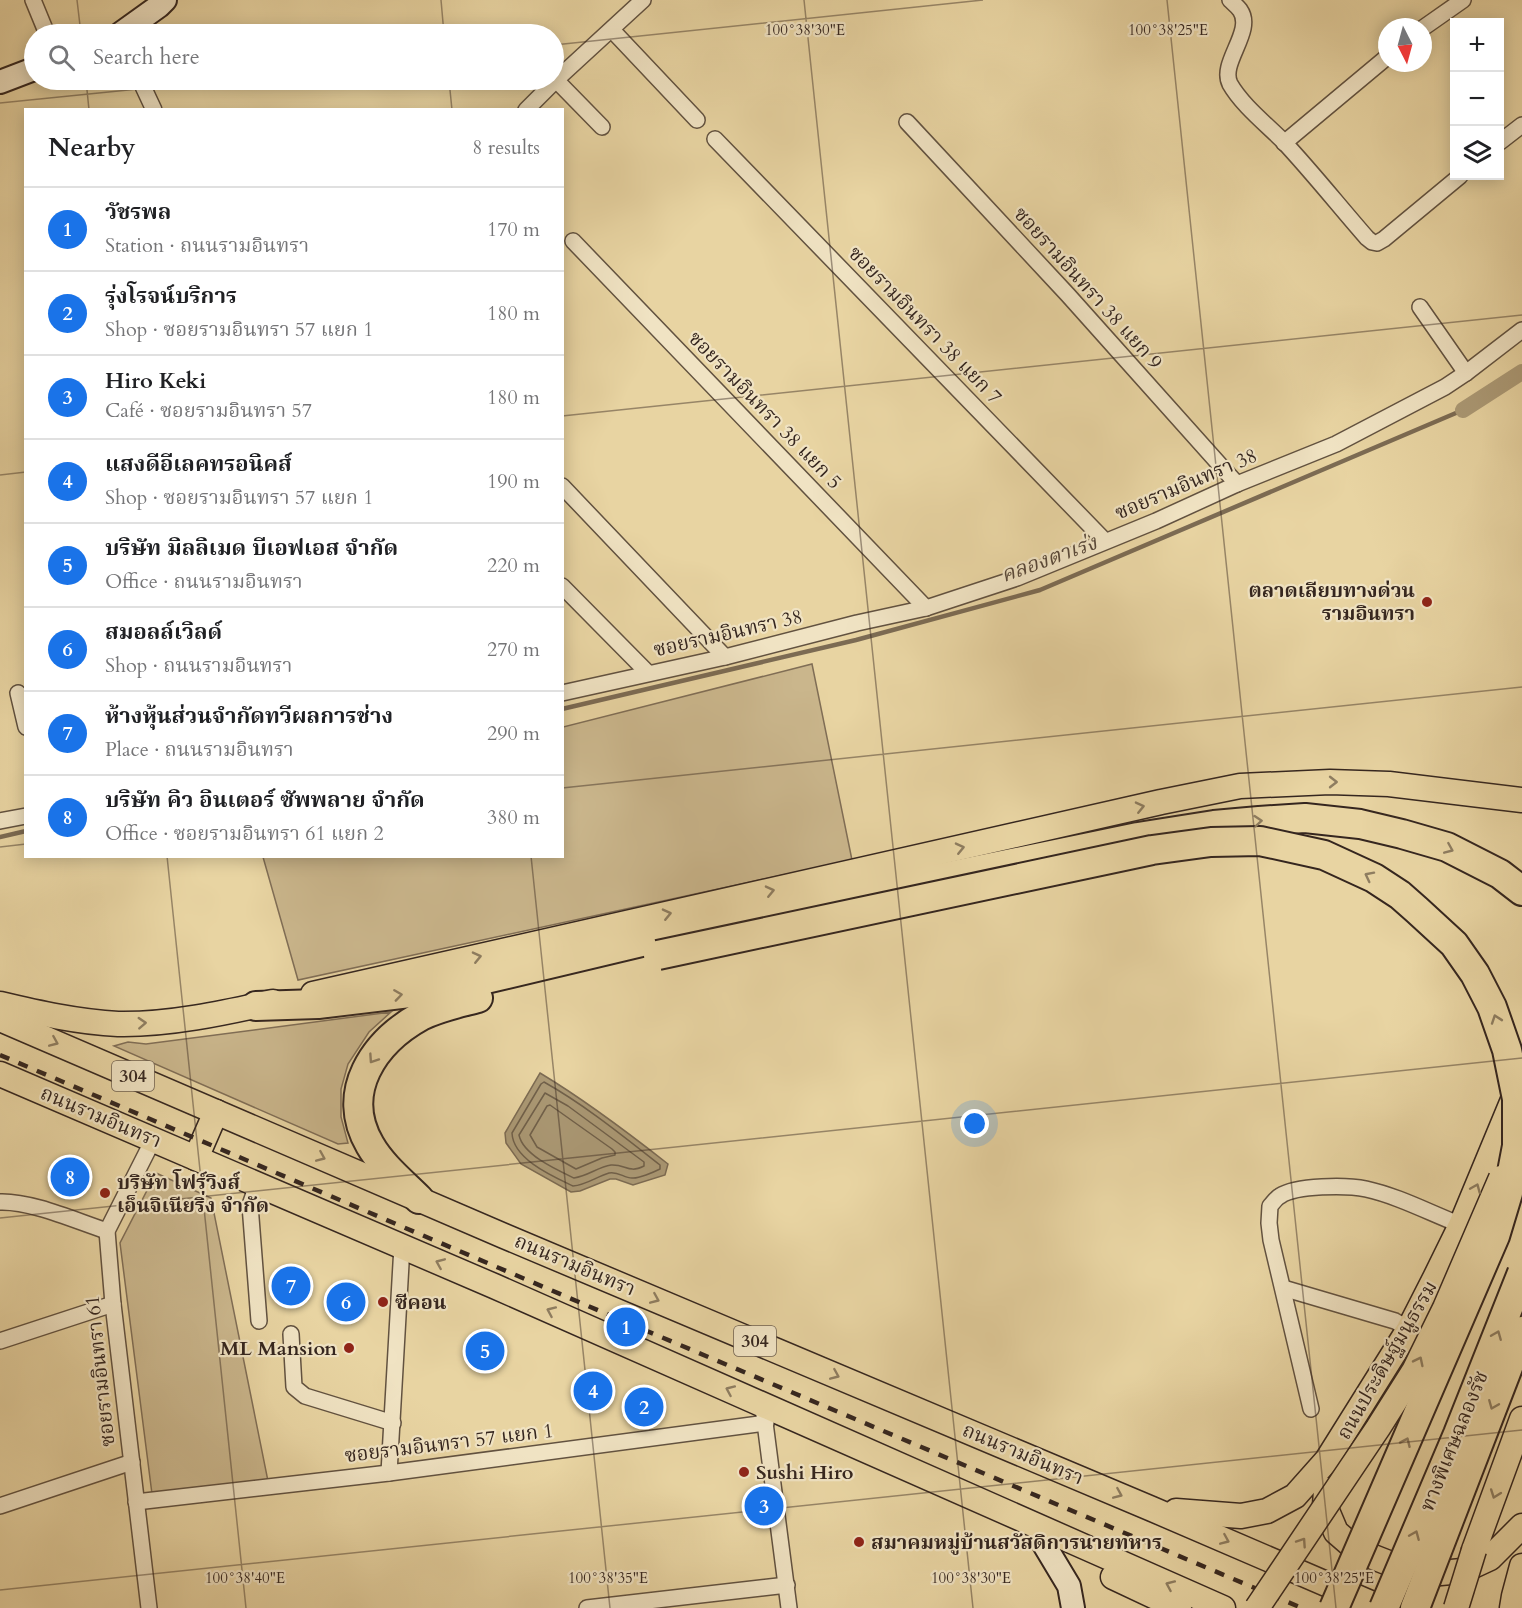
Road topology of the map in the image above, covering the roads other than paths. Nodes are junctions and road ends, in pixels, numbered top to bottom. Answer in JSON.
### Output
{"nodes":[{"id":1,"x":33,"y":0,"type":"edge"},
{"id":2,"x":165,"y":0,"type":"edge"},
{"id":3,"x":643,"y":0,"type":"edge"},
{"id":4,"x":1230,"y":0,"type":"edge"},
{"id":5,"x":1463,"y":0,"type":"edge"},
{"id":6,"x":1432,"y":22,"type":"edge"},
{"id":7,"x":43,"y":24,"type":"edge"},
{"id":8,"x":134,"y":24,"type":"edge"},
{"id":9,"x":612,"y":30,"type":"junction"},
{"id":10,"x":1378,"y":65,"type":"edge"},
{"id":11,"x":564,"y":72,"type":"edge"},
{"id":12,"x":24,"y":73,"type":"edge"},
{"id":13,"x":0,"y":82,"type":"edge"},
{"id":14,"x":564,"y":89,"type":"edge"},
{"id":15,"x":145,"y":90,"type":"edge"},
{"id":16,"x":545,"y":90,"type":"edge"},
{"id":17,"x":153,"y":108,"type":"edge"},
{"id":18,"x":528,"y":108,"type":"edge"},
{"id":19,"x":697,"y":120,"type":"dead end"},
{"id":20,"x":907,"y":122,"type":"dead end"},
{"id":21,"x":1522,"y":125,"type":"edge"},
{"id":22,"x":603,"y":127,"type":"dead end"},
{"id":23,"x":715,"y":139,"type":"dead end"},
{"id":24,"x":1504,"y":139,"type":"edge"},
{"id":25,"x":1284,"y":143,"type":"junction"},
{"id":26,"x":1455,"y":180,"type":"edge"},
{"id":27,"x":573,"y":241,"type":"dead end"},
{"id":28,"x":1420,"y":307,"type":"dead end"},
{"id":29,"x":1522,"y":330,"type":"edge"},
{"id":30,"x":1466,"y":373,"type":"junction"},
{"id":31,"x":1237,"y":484,"type":"junction"},
{"id":32,"x":564,"y":488,"type":"edge"},
{"id":33,"x":1106,"y":541,"type":"junction"},
{"id":34,"x":564,"y":588,"type":"edge"},
{"id":35,"x":926,"y":608,"type":"junction"},
{"id":36,"x":725,"y":657,"type":"junction"},
{"id":37,"x":648,"y":673,"type":"junction"},
{"id":38,"x":18,"y":693,"type":"dead end"},
{"id":39,"x":564,"y":693,"type":"edge"},
{"id":40,"x":24,"y":718,"type":"edge"},
{"id":41,"x":1522,"y":800,"type":"edge"},
{"id":42,"x":24,"y":816,"type":"edge"},
{"id":43,"x":0,"y":821,"type":"edge"},
{"id":44,"x":1522,"y":891,"type":"edge"},
{"id":45,"x":719,"y":913,"type":"junction"},
{"id":46,"x":0,"y":1004,"type":"edge"},
{"id":47,"x":256,"y":1006,"type":"joint"},
{"id":48,"x":0,"y":1019,"type":"edge"},
{"id":49,"x":0,"y":1074,"type":"edge"},
{"id":50,"x":1522,"y":1079,"type":"edge"},
{"id":51,"x":216,"y":1112,"type":"junction"},
{"id":52,"x":1522,"y":1131,"type":"edge"},
{"id":53,"x":153,"y":1140,"type":"junction"},
{"id":54,"x":196,"y":1158,"type":"junction"},
{"id":55,"x":257,"y":1185,"type":"junction"},
{"id":56,"x":420,"y":1199,"type":"junction"},
{"id":57,"x":0,"y":1202,"type":"edge"},
{"id":58,"x":1461,"y":1225,"type":"junction"},
{"id":59,"x":107,"y":1232,"type":"junction"},
{"id":60,"x":402,"y":1246,"type":"junction"},
{"id":61,"x":1522,"y":1273,"type":"edge"},
{"id":62,"x":1283,"y":1288,"type":"junction"},
{"id":63,"x":113,"y":1304,"type":"junction"},
{"id":64,"x":259,"y":1321,"type":"dead end"},
{"id":65,"x":1409,"y":1329,"type":"junction"},
{"id":66,"x":1522,"y":1331,"type":"edge"},
{"id":67,"x":291,"y":1334,"type":"dead end"},
{"id":68,"x":0,"y":1341,"type":"edge"},
{"id":69,"x":1311,"y":1409,"type":"dead end"},
{"id":70,"x":764,"y":1413,"type":"junction"},
{"id":71,"x":1522,"y":1419,"type":"edge"},
{"id":72,"x":393,"y":1423,"type":"junction"},
{"id":73,"x":879,"y":1457,"type":"junction"},
{"id":74,"x":1327,"y":1460,"type":"junction"},
{"id":75,"x":132,"y":1462,"type":"junction"},
{"id":76,"x":389,"y":1473,"type":"junction"},
{"id":77,"x":136,"y":1502,"type":"junction"},
{"id":78,"x":0,"y":1506,"type":"edge"},
{"id":79,"x":1152,"y":1509,"type":"junction"},
{"id":80,"x":1522,"y":1526,"type":"edge"},
{"id":81,"x":1045,"y":1546,"type":"junction"},
{"id":82,"x":1522,"y":1566,"type":"edge"},
{"id":83,"x":787,"y":1585,"type":"junction"},
{"id":84,"x":149,"y":1608,"type":"edge"},
{"id":85,"x":587,"y":1608,"type":"edge"},
{"id":86,"x":789,"y":1608,"type":"edge"},
{"id":87,"x":1073,"y":1608,"type":"edge"},
{"id":88,"x":1179,"y":1608,"type":"edge"},
{"id":89,"x":1223,"y":1608,"type":"edge"},
{"id":90,"x":1257,"y":1608,"type":"edge"},
{"id":91,"x":1334,"y":1608,"type":"edge"},
{"id":92,"x":1383,"y":1608,"type":"edge"},
{"id":93,"x":1415,"y":1608,"type":"edge"},
{"id":94,"x":1456,"y":1608,"type":"edge"},
{"id":95,"x":1512,"y":1608,"type":"edge"}],
"edges":[{"from":1,"to":7,"type":"street"},
{"from":2,"to":8,"type":"street"},
{"from":3,"to":9,"type":"street"},
{"from":4,"to":25,"type":"street"},
{"from":5,"to":6,"type":"street"},
{"from":9,"to":11,"type":"street"},
{"from":9,"to":19,"type":"street"},
{"from":10,"to":25,"type":"street"},
{"from":12,"to":13,"type":"street"},
{"from":14,"to":22,"type":"street"},
{"from":15,"to":17,"type":"street"},
{"from":16,"to":18,"type":"street"},
{"from":20,"to":31,"type":"street","name":"ซอยรามอินทรา 38 แยก 9"},
{"from":21,"to":24,"type":"street"},
{"from":23,"to":33,"type":"street","name":"ซอยรามอินทรา 38 แยก 7"},
{"from":25,"to":26,"type":"street"},
{"from":27,"to":35,"type":"street","name":"ซอยรามอินทรา 38 แยก 5"},
{"from":28,"to":30,"type":"street"},
{"from":29,"to":30,"type":"street","name":"ซอยรามอินทรา 38"},
{"from":30,"to":31,"type":"street","name":"ซอยรามอินทรา 38"},
{"from":31,"to":33,"type":"street","name":"ซอยรามอินทรา 38"},
{"from":32,"to":36,"type":"street"},
{"from":33,"to":35,"type":"street","name":"ซอยรามอินทรา 38"},
{"from":34,"to":37,"type":"street"},
{"from":35,"to":36,"type":"street","name":"ซอยรามอินทรา 38"},
{"from":36,"to":37,"type":"street","name":"ซอยรามอินทรา 38"},
{"from":37,"to":39,"type":"street","name":"ซอยรามอินทรา 38"},
{"from":38,"to":40,"type":"street"},
{"from":45,"to":41,"type":"main road","one_way":true},
{"from":42,"to":43,"type":"street"},
{"from":45,"to":44,"type":"highway","one_way":true},
{"from":47,"to":45,"type":"highway","one_way":true},
{"from":46,"to":47,"type":"main road","one_way":true},
{"from":48,"to":51,"type":"main road","name":"ถนนรามอินทรา","number":"304","one_way":true},
{"from":49,"to":53,"type":"main road","name":"ถนนรามอินทรา","number":"304"},
{"from":58,"to":50,"type":"main road","name":"ถนนประดิษฐ์มนูธรรม","one_way":true},
{"from":51,"to":54,"type":"main road"},
{"from":51,"to":56,"type":"main road","name":"ถนนรามอินทรา","number":"304","one_way":true},
{"from":90,"to":52,"type":"main road","one_way":true,"bridge":true},
{"from":53,"to":54,"type":"main road","name":"ถนนรามอินทรา","number":"304"},
{"from":53,"to":59,"type":"street"},
{"from":54,"to":55,"type":"main road","name":"ถนนรามอินทรา","number":"304"},
{"from":55,"to":60,"type":"main road","name":"ถนนรามอินทรา","number":"304"},
{"from":55,"to":64,"type":"street"},
{"from":56,"to":79,"type":"main road","name":"ถนนรามอินทรา","number":"304","one_way":true},
{"from":91,"to":56,"type":"highway","one_way":true,"bridge":true},
{"from":57,"to":59,"type":"street"},
{"from":58,"to":62,"type":"street"},
{"from":58,"to":65,"type":"main road","name":"ถนนประดิษฐ์มนูธรรม"},
{"from":59,"to":63,"type":"street","name":"ซอยรามอินทรา 61"},
{"from":70,"to":60,"type":"main road","name":"ถนนรามอินทรา","number":"304","one_way":true},
{"from":60,"to":72,"type":"street"},
{"from":92,"to":61,"type":"highway","name":"ทางพิเศษฉลองรัช","one_way":true,"bridge":true},
{"from":62,"to":65,"type":"street"},
{"from":62,"to":69,"type":"street"},
{"from":63,"to":68,"type":"street"},
{"from":63,"to":75,"type":"street","name":"ซอยรามอินทรา 61"},
{"from":65,"to":74,"type":"main road","name":"ถนนประดิษฐ์มนูธรรม"},
{"from":66,"to":93,"type":"highway","name":"ทางพิเศษฉลองรัช","one_way":true,"bridge":true},
{"from":67,"to":72,"type":"street"},
{"from":70,"to":73,"type":"main road","name":"ถนนรามอินทรา","number":"304"},
{"from":70,"to":76,"type":"street","name":"ซอยรามอินทรา 57 แยก 1"},
{"from":70,"to":83,"type":"street"},
{"from":71,"to":94,"type":"main road","one_way":true,"bridge":true},
{"from":72,"to":76,"type":"street"},
{"from":73,"to":81,"type":"main road"},
{"from":89,"to":73,"type":"main road","name":"ถนนรามอินทรา","number":"304","one_way":true},
{"from":74,"to":79,"type":"main road","name":"ถนนประดิษฐ์มนูธรรม"},
{"from":74,"to":80,"type":"main road"},
{"from":75,"to":77,"type":"street","name":"ซอยรามอินทรา 61"},
{"from":75,"to":78,"type":"street"},
{"from":76,"to":77,"type":"street","name":"ซอยรามอินทรา 57 แยก 1"},
{"from":77,"to":84,"type":"street","name":"ซอยรามอินทรา 61"},
{"from":79,"to":92,"type":"main road","name":"ถนนรามอินทรา","number":"304","one_way":true},
{"from":81,"to":87,"type":"street"},
{"from":81,"to":88,"type":"main road"},
{"from":82,"to":95,"type":"main road"},
{"from":83,"to":85,"type":"street"},
{"from":83,"to":86,"type":"street"}]}
